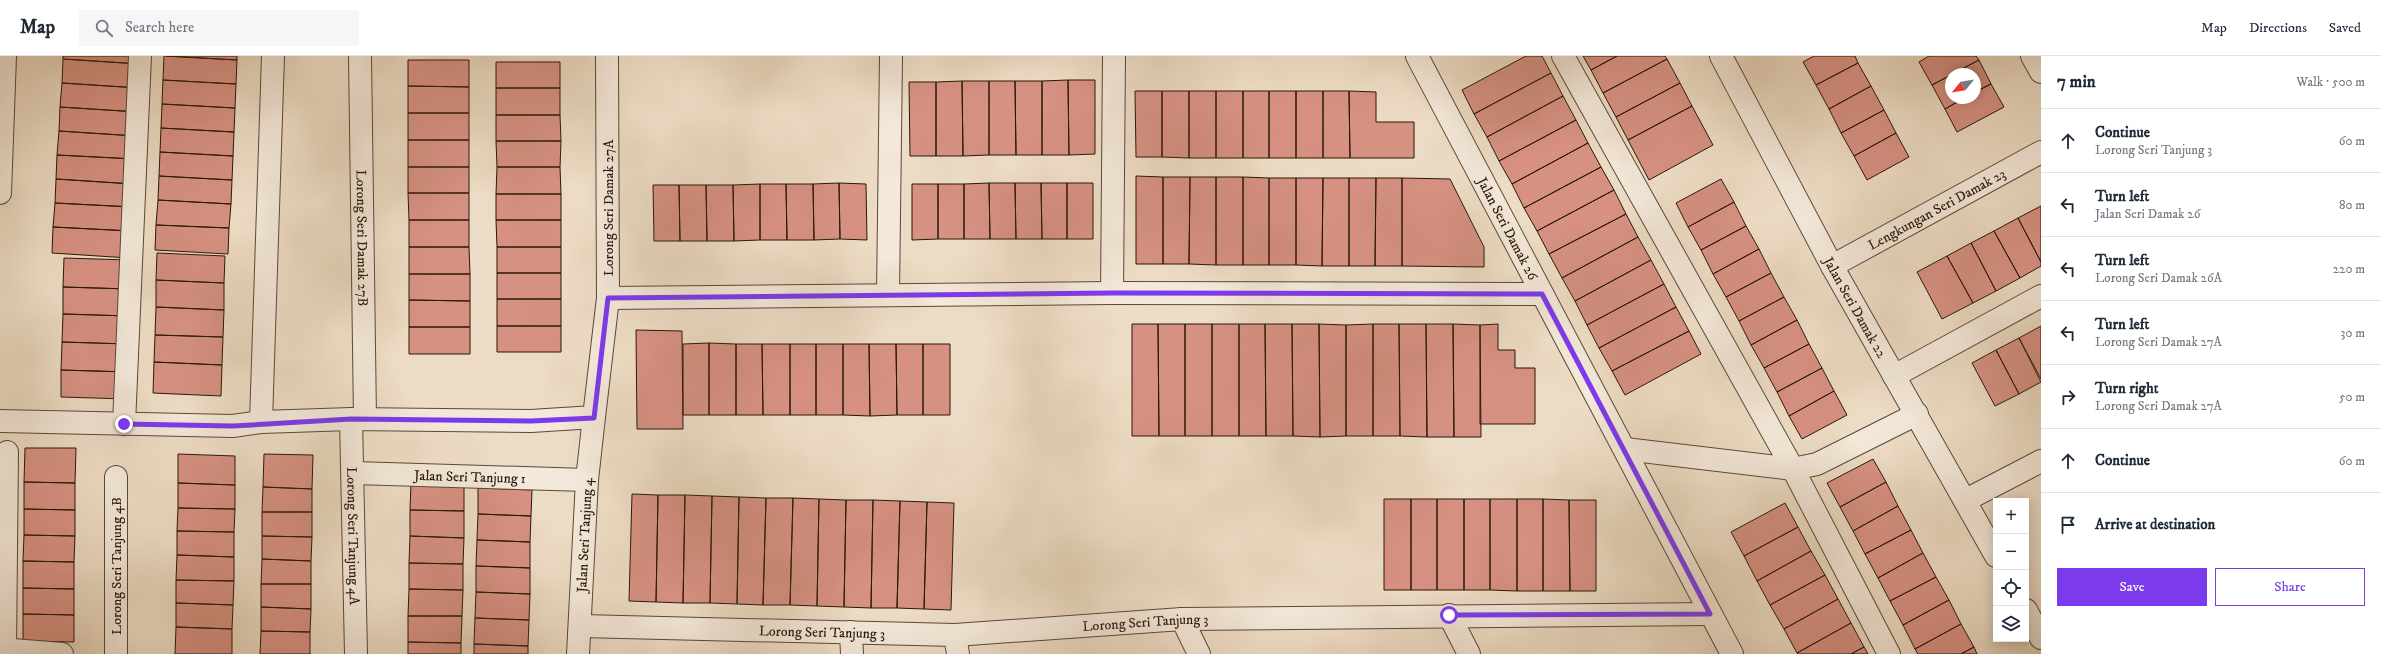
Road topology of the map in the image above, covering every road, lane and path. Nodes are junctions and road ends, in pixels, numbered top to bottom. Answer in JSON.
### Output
{"nodes":[{"id":1,"x":5,"y":56,"type":"edge"},
{"id":2,"x":140,"y":56,"type":"edge"},
{"id":3,"x":273,"y":56,"type":"edge"},
{"id":4,"x":360,"y":56,"type":"edge"},
{"id":5,"x":607,"y":56,"type":"edge"},
{"id":6,"x":891,"y":56,"type":"edge"},
{"id":7,"x":1114,"y":56,"type":"edge"},
{"id":8,"x":1417,"y":56,"type":"edge"},
{"id":9,"x":1563,"y":56,"type":"edge"},
{"id":10,"x":1721,"y":56,"type":"edge"},
{"id":11,"x":2032,"y":56,"type":"edge"},
{"id":12,"x":2041,"y":72,"type":"edge"},
{"id":13,"x":2041,"y":152,"type":"edge"},
{"id":14,"x":0,"y":193,"type":"edge"},
{"id":15,"x":1832,"y":266,"type":"junction"},
{"id":16,"x":1112,"y":293,"type":"junction"},
{"id":17,"x":1542,"y":294,"type":"junction"},
{"id":18,"x":888,"y":295,"type":"junction"},
{"id":19,"x":2041,"y":296,"type":"edge"},
{"id":20,"x":608,"y":298,"type":"junction"},
{"id":21,"x":1894,"y":376,"type":"junction"},
{"id":22,"x":1917,"y":414,"type":"junction"},
{"id":23,"x":594,"y":418,"type":"junction"},
{"id":24,"x":358,"y":419,"type":"junction"},
{"id":25,"x":0,"y":421,"type":"edge"},
{"id":26,"x":261,"y":422,"type":"junction"},
{"id":27,"x":124,"y":424,"type":"junction"},
{"id":28,"x":1625,"y":449,"type":"junction"},
{"id":29,"x":7,"y":452,"type":"dead end"},
{"id":30,"x":2041,"y":461,"type":"edge"},
{"id":31,"x":1793,"y":468,"type":"junction"},
{"id":32,"x":354,"y":473,"type":"junction"},
{"id":33,"x":116,"y":477,"type":"dead end"},
{"id":34,"x":587,"y":480,"type":"junction"},
{"id":35,"x":1966,"y":500,"type":"junction"},
{"id":36,"x":1993,"y":550,"type":"edge"},
{"id":37,"x":1710,"y":614,"type":"junction"},
{"id":38,"x":1449,"y":615,"type":"junction"},
{"id":39,"x":1182,"y":619,"type":"junction"},
{"id":40,"x":581,"y":626,"type":"junction"},
{"id":41,"x":851,"y":632,"type":"junction"},
{"id":42,"x":957,"y":644,"type":"edge"},
{"id":43,"x":2,"y":649,"type":"edge"},
{"id":44,"x":62,"y":654,"type":"edge"},
{"id":45,"x":116,"y":654,"type":"edge"},
{"id":46,"x":356,"y":654,"type":"edge"},
{"id":47,"x":578,"y":654,"type":"edge"},
{"id":48,"x":852,"y":654,"type":"edge"},
{"id":49,"x":1199,"y":654,"type":"edge"},
{"id":50,"x":1469,"y":654,"type":"edge"},
{"id":51,"x":1732,"y":654,"type":"edge"},
{"id":52,"x":1889,"y":654,"type":"edge"}],
"edges":[{"from":1,"to":14,"type":"street"},
{"from":2,"to":27,"type":"street"},
{"from":3,"to":26,"type":"street"},
{"from":4,"to":24,"type":"street","name":"Lorong Seri Damak 27B"},
{"from":5,"to":20,"type":"street","name":"Lorong Seri Damak 27A"},
{"from":6,"to":18,"type":"street"},
{"from":7,"to":16,"type":"street"},
{"from":8,"to":17,"type":"street","name":"Jalan Seri Damak 26"},
{"from":9,"to":31,"type":"street"},
{"from":10,"to":15,"type":"street","name":"Jalan Seri Damak 22"},
{"from":11,"to":12,"type":"street"},
{"from":13,"to":15,"type":"street","name":"Lengkungan Seri Damak 23"},
{"from":15,"to":21,"type":"street","name":"Jalan Seri Damak 22"},
{"from":16,"to":17,"type":"street"},
{"from":16,"to":18,"type":"street"},
{"from":17,"to":28,"type":"street","name":"Jalan Seri Damak 26"},
{"from":18,"to":20,"type":"street"},
{"from":19,"to":21,"type":"street"},
{"from":20,"to":23,"type":"street","name":"Lorong Seri Damak 27A"},
{"from":21,"to":22,"type":"street","name":"Jalan Seri Damak 22"},
{"from":22,"to":31,"type":"street"},
{"from":22,"to":35,"type":"street","name":"Jalan Seri Damak 22"},
{"from":23,"to":24,"type":"street"},
{"from":23,"to":34,"type":"street","name":"Jalan Seri Tanjung 4"},
{"from":24,"to":26,"type":"street"},
{"from":24,"to":32,"type":"street","name":"Lorong Seri Tanjung 4A"},
{"from":25,"to":27,"type":"street"},
{"from":26,"to":27,"type":"street"},
{"from":28,"to":31,"type":"street"},
{"from":28,"to":37,"type":"street","name":"Jalan Seri Damak 26"},
{"from":29,"to":43,"type":"street"},
{"from":30,"to":35,"type":"street"},
{"from":31,"to":52,"type":"street"},
{"from":32,"to":34,"type":"street","name":"Jalan Seri Tanjung 1"},
{"from":32,"to":46,"type":"street","name":"Lorong Seri Tanjung 4A"},
{"from":33,"to":45,"type":"street","name":"Lorong Seri Tanjung 4B"},
{"from":34,"to":40,"type":"street","name":"Jalan Seri Tanjung 4"},
{"from":35,"to":36,"type":"street","name":"Jalan Seri Damak 22"},
{"from":37,"to":38,"type":"street","name":"Lorong Seri Tanjung 3"},
{"from":37,"to":51,"type":"street","name":"Jalan Seri Damak 26"},
{"from":38,"to":39,"type":"street","name":"Lorong Seri Tanjung 3"},
{"from":38,"to":50,"type":"street"},
{"from":39,"to":42,"type":"street","name":"Lorong Seri Tanjung 3"},
{"from":39,"to":49,"type":"street"},
{"from":40,"to":41,"type":"street","name":"Lorong Seri Tanjung 3"},
{"from":40,"to":47,"type":"street","name":"Jalan Seri Tanjung 4"},
{"from":41,"to":42,"type":"street","name":"Lorong Seri Tanjung 3"},
{"from":41,"to":48,"type":"street"},
{"from":43,"to":44,"type":"street"}]}
